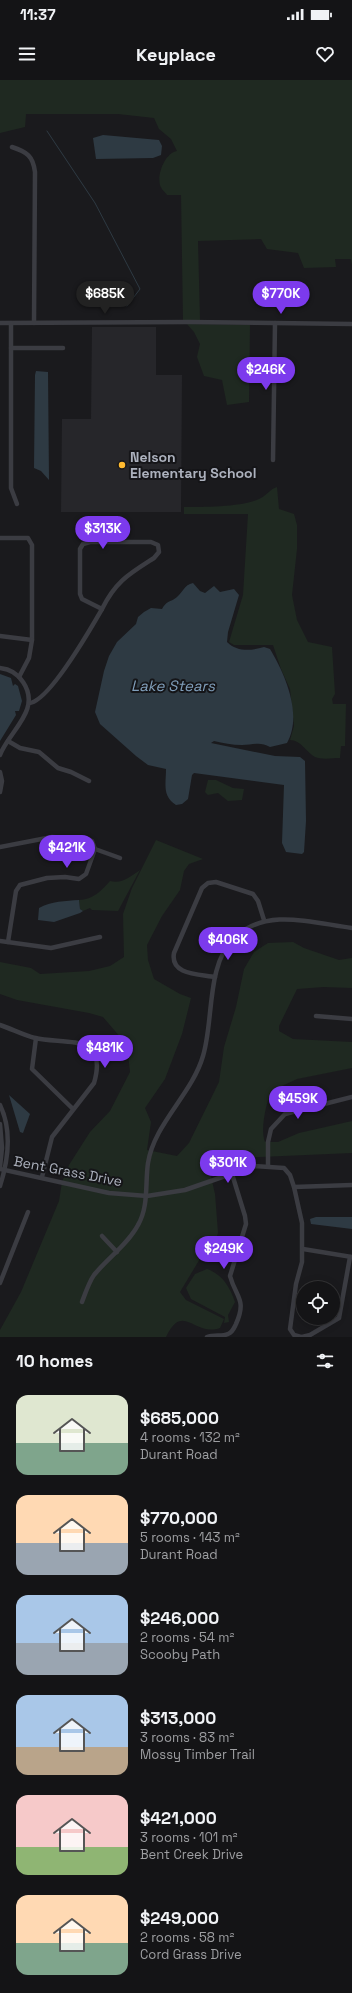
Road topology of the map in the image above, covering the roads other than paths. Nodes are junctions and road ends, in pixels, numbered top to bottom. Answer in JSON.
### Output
{"nodes":[{"id":1,"x":12,"y":147,"type":"dead end"},
{"id":2,"x":0,"y":323,"type":"edge"},
{"id":3,"x":11,"y":323,"type":"junction"},
{"id":4,"x":34,"y":323,"type":"junction"},
{"id":5,"x":275,"y":323,"type":"junction"},
{"id":6,"x":352,"y":324,"type":"edge"},
{"id":7,"x":11,"y":348,"type":"junction"},
{"id":8,"x":62,"y":348,"type":"dead end"},
{"id":9,"x":273,"y":460,"type":"dead end"},
{"id":10,"x":17,"y":504,"type":"dead end"},
{"id":11,"x":0,"y":538,"type":"edge"},
{"id":12,"x":102,"y":610,"type":"junction"},
{"id":13,"x":0,"y":636,"type":"edge"},
{"id":14,"x":32,"y":640,"type":"junction"},
{"id":15,"x":0,"y":668,"type":"edge"},
{"id":16,"x":19,"y":676,"type":"junction"},
{"id":17,"x":29,"y":703,"type":"junction"},
{"id":18,"x":8,"y":741,"type":"junction"},
{"id":19,"x":0,"y":755,"type":"edge"},
{"id":20,"x":0,"y":772,"type":"edge"},
{"id":21,"x":89,"y":781,"type":"dead end"},
{"id":22,"x":0,"y":792,"type":"edge"},
{"id":23,"x":0,"y":847,"type":"edge"},
{"id":24,"x":95,"y":849,"type":"junction"},
{"id":25,"x":120,"y":858,"type":"dead end"},
{"id":26,"x":264,"y":920,"type":"junction"},
{"id":27,"x":352,"y":928,"type":"edge"},
{"id":28,"x":100,"y":937,"type":"dead end"},
{"id":29,"x":0,"y":941,"type":"edge"},
{"id":30,"x":8,"y":942,"type":"junction"},
{"id":31,"x":215,"y":977,"type":"junction"},
{"id":32,"x":316,"y":1016,"type":"dead end"},
{"id":33,"x":352,"y":1018,"type":"edge"},
{"id":34,"x":0,"y":1025,"type":"edge"},
{"id":35,"x":36,"y":1038,"type":"junction"},
{"id":36,"x":352,"y":1097,"type":"edge"},
{"id":37,"x":0,"y":1105,"type":"edge"},
{"id":38,"x":73,"y":1109,"type":"junction"},
{"id":39,"x":0,"y":1124,"type":"edge"},
{"id":40,"x":268,"y":1166,"type":"junction"},
{"id":41,"x":2,"y":1169,"type":"edge"},
{"id":42,"x":232,"y":1174,"type":"junction"},
{"id":43,"x":42,"y":1177,"type":"junction"},
{"id":44,"x":352,"y":1185,"type":"edge"},
{"id":45,"x":0,"y":1186,"type":"edge"},
{"id":46,"x":294,"y":1187,"type":"junction"},
{"id":47,"x":147,"y":1196,"type":"junction"},
{"id":48,"x":28,"y":1212,"type":"dead end"},
{"id":49,"x":102,"y":1236,"type":"dead end"},
{"id":50,"x":303,"y":1249,"type":"junction"},
{"id":51,"x":117,"y":1252,"type":"junction"},
{"id":52,"x":351,"y":1257,"type":"edge"},
{"id":53,"x":0,"y":1283,"type":"edge"},
{"id":54,"x":82,"y":1302,"type":"dead end"},
{"id":55,"x":207,"y":1337,"type":"edge"},
{"id":56,"x":301,"y":1337,"type":"edge"}],
"edges":[{"from":1,"to":4,"type":"street"},
{"from":2,"to":3,"type":"street"},
{"from":3,"to":4,"type":"street"},
{"from":3,"to":7,"type":"street"},
{"from":4,"to":5,"type":"street"},
{"from":5,"to":6,"type":"street"},
{"from":5,"to":9,"type":"street"},
{"from":7,"to":8,"type":"street"},
{"from":7,"to":10,"type":"street"},
{"from":11,"to":14,"type":"street"},
{"from":12,"to":12,"type":"street"},
{"from":12,"to":17,"type":"street"},
{"from":13,"to":14,"type":"street"},
{"from":14,"to":16,"type":"street"},
{"from":15,"to":16,"type":"street"},
{"from":16,"to":17,"type":"street"},
{"from":17,"to":18,"type":"street"},
{"from":18,"to":19,"type":"street"},
{"from":18,"to":21,"type":"street"},
{"from":20,"to":22,"type":"street"},
{"from":23,"to":24,"type":"street"},
{"from":24,"to":25,"type":"street"},
{"from":24,"to":30,"type":"street"},
{"from":26,"to":27,"type":"street"},
{"from":26,"to":31,"type":"street"},
{"from":26,"to":31,"type":"street"},
{"from":28,"to":30,"type":"street"},
{"from":29,"to":30,"type":"street"},
{"from":31,"to":47,"type":"street"},
{"from":32,"to":33,"type":"street"},
{"from":34,"to":35,"type":"street"},
{"from":35,"to":38,"type":"street"},
{"from":35,"to":38,"type":"street"},
{"from":36,"to":40,"type":"street"},
{"from":37,"to":41,"type":"street"},
{"from":38,"to":43,"type":"street"},
{"from":39,"to":41,"type":"street"},
{"from":40,"to":42,"type":"street","name":"Bent Grass Drive"},
{"from":40,"to":46,"type":"street","name":"Bent Grass Drive"},
{"from":41,"to":43,"type":"street","name":"Bent Grass Drive"},
{"from":41,"to":45,"type":"street"},
{"from":42,"to":47,"type":"street","name":"Bent Grass Drive"},
{"from":42,"to":55,"type":"street"},
{"from":43,"to":47,"type":"street","name":"Bent Grass Drive"},
{"from":44,"to":46,"type":"street"},
{"from":46,"to":50,"type":"street","name":"Bent Grass Drive"},
{"from":47,"to":51,"type":"street"},
{"from":48,"to":53,"type":"street"},
{"from":49,"to":51,"type":"street"},
{"from":50,"to":52,"type":"street"},
{"from":50,"to":56,"type":"street","name":"Bent Grass Drive"},
{"from":51,"to":54,"type":"street"},
{"from":52,"to":56,"type":"street","name":"Bent Grass Drive"}]}
